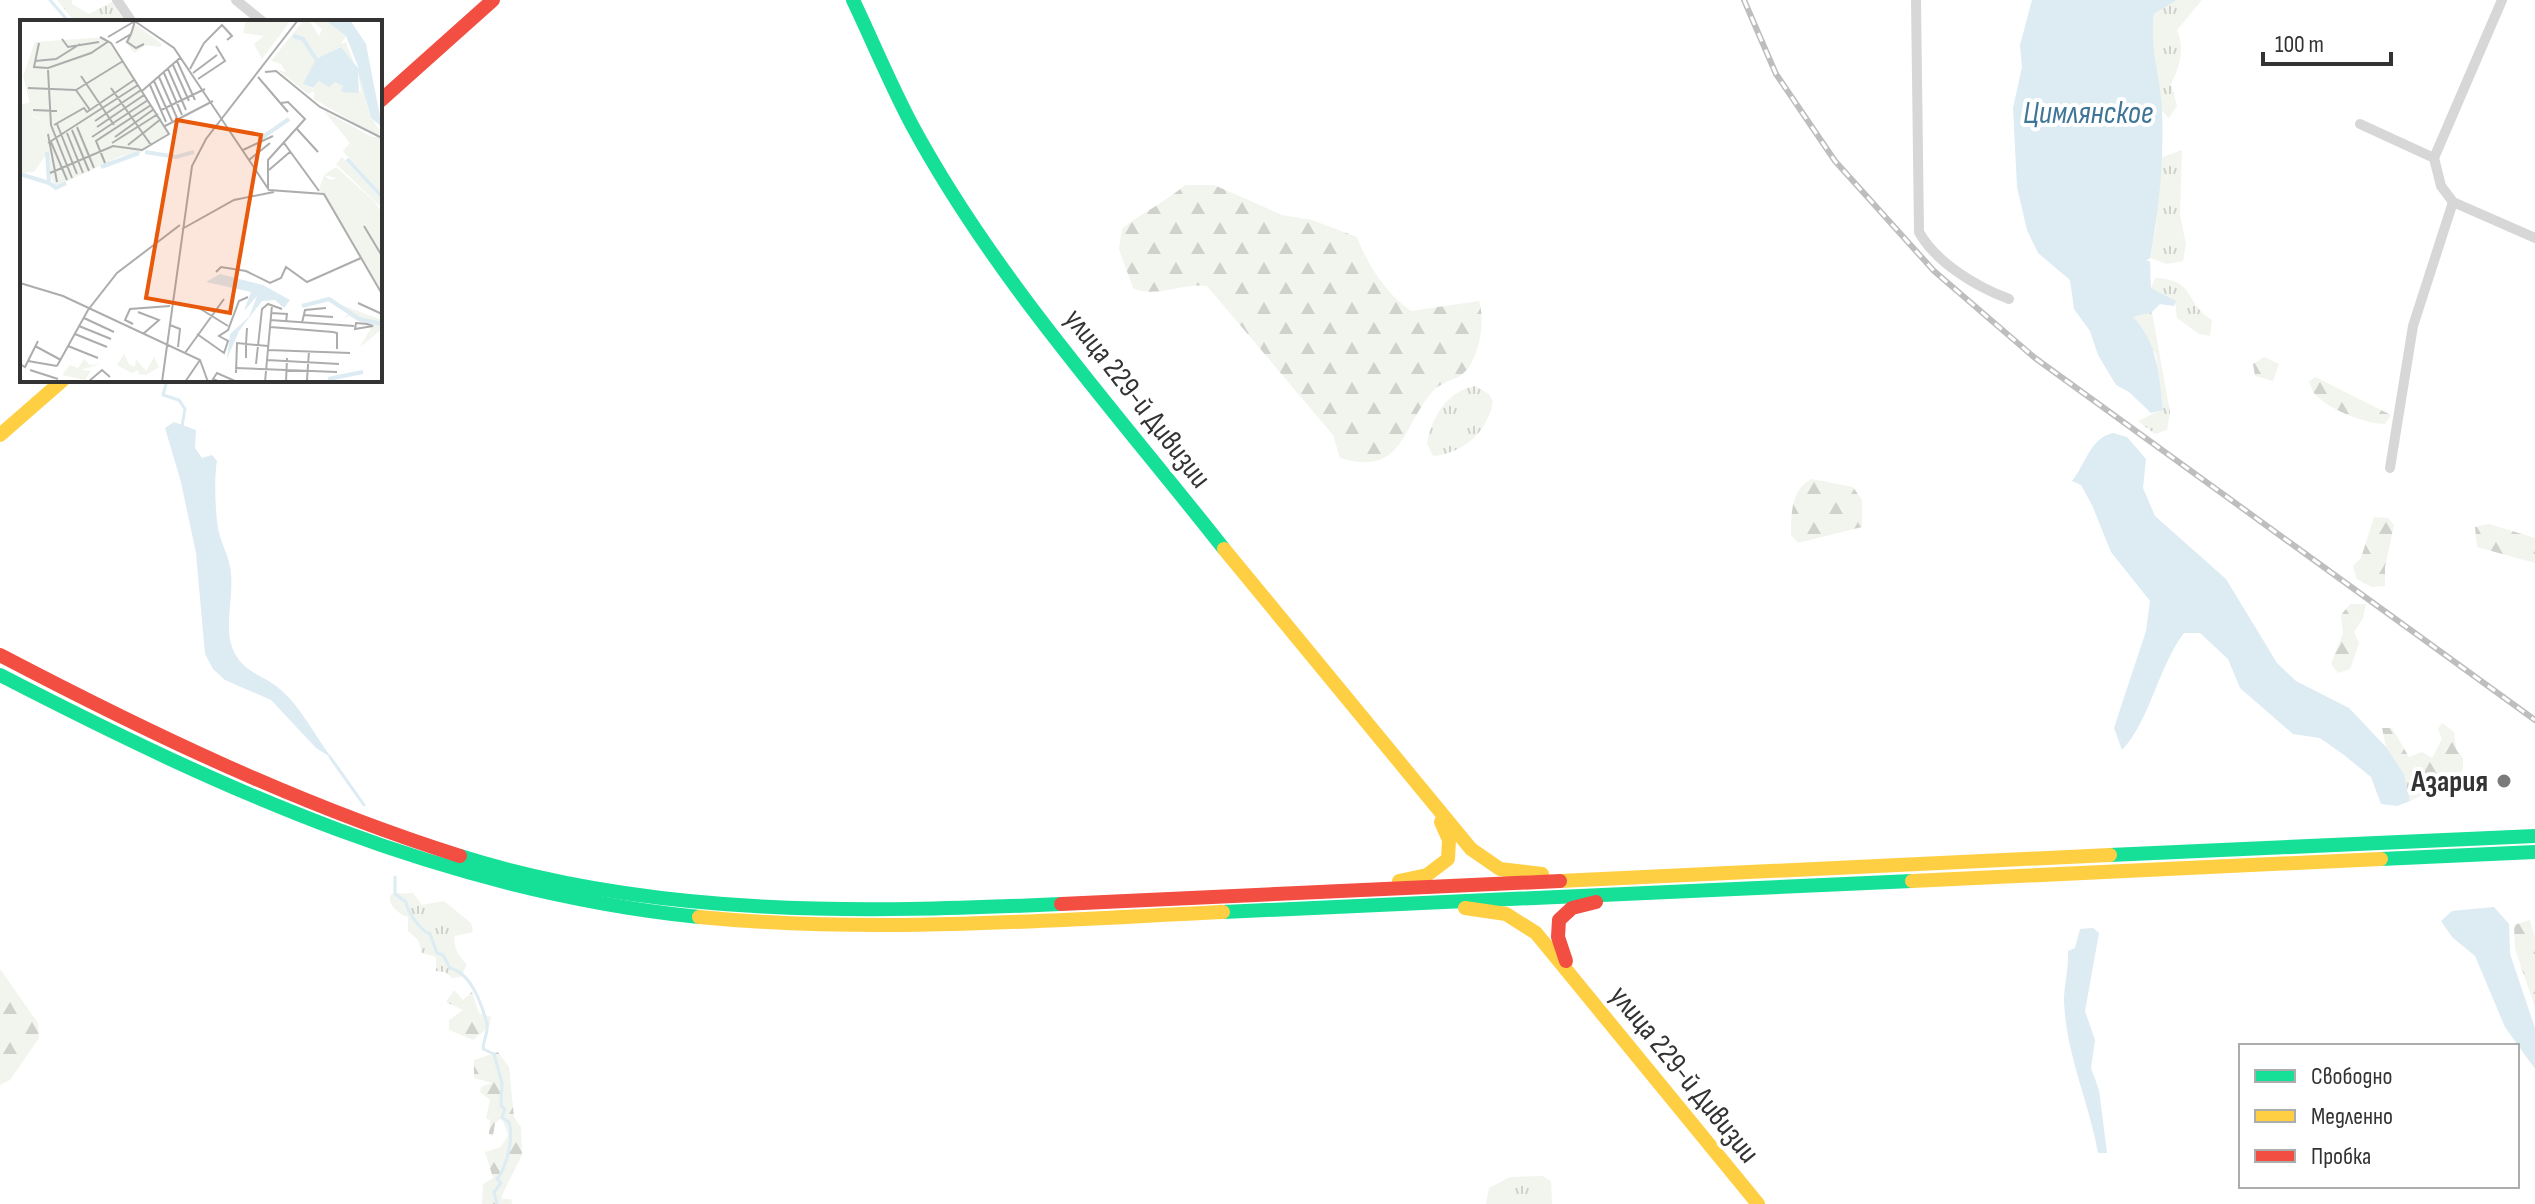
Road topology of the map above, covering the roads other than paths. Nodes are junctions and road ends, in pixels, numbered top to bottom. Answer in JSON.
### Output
{"nodes":[{"id":1,"x":117,"y":0,"type":"edge"},
{"id":2,"x":236,"y":0,"type":"edge"},
{"id":3,"x":493,"y":0,"type":"edge"},
{"id":4,"x":853,"y":0,"type":"edge"},
{"id":5,"x":1916,"y":0,"type":"edge"},
{"id":6,"x":2502,"y":0,"type":"edge"},
{"id":7,"x":131,"y":20,"type":"edge"},
{"id":8,"x":261,"y":20,"type":"edge"},
{"id":9,"x":382,"y":99,"type":"edge"},
{"id":10,"x":2360,"y":124,"type":"dead end"},
{"id":11,"x":2434,"y":158,"type":"junction"},
{"id":12,"x":2453,"y":202,"type":"junction"},
{"id":13,"x":2535,"y":238,"type":"edge"},
{"id":14,"x":2009,"y":299,"type":"dead end"},
{"id":15,"x":61,"y":382,"type":"edge"},
{"id":16,"x":0,"y":435,"type":"edge"},
{"id":17,"x":2390,"y":468,"type":"dead end"},
{"id":18,"x":0,"y":655,"type":"edge"},
{"id":19,"x":0,"y":675,"type":"edge"},
{"id":20,"x":1428,"y":797,"type":"junction"},
{"id":21,"x":2535,"y":836,"type":"edge"},
{"id":22,"x":2535,"y":852,"type":"edge"},
{"id":23,"x":1743,"y":872,"type":"junction"},
{"id":24,"x":1898,"y":881,"type":"junction"},
{"id":25,"x":1081,"y":903,"type":"junction"},
{"id":26,"x":1306,"y":908,"type":"junction"},
{"id":27,"x":1573,"y":976,"type":"junction"},
{"id":28,"x":1758,"y":1204,"type":"edge"}],
"edges":[{"from":1,"to":7,"type":"street"},
{"from":2,"to":8,"type":"street"},
{"from":3,"to":9,"type":"main road"},
{"from":4,"to":20,"type":"main road","name":"улица 229-й Дивизии"},
{"from":5,"to":14,"type":"street"},
{"from":6,"to":11,"type":"street"},
{"from":10,"to":11,"type":"street"},
{"from":11,"to":12,"type":"street"},
{"from":12,"to":13,"type":"street"},
{"from":12,"to":17,"type":"street"},
{"from":15,"to":16,"type":"main road"},
{"from":18,"to":25,"type":"main road"},
{"from":19,"to":26,"type":"main road"},
{"from":20,"to":23,"type":"main road"},
{"from":20,"to":25,"type":"main road"},
{"from":21,"to":23,"type":"main road"},
{"from":22,"to":24,"type":"main road"},
{"from":23,"to":25,"type":"main road"},
{"from":24,"to":26,"type":"main road"},
{"from":24,"to":27,"type":"main road"},
{"from":26,"to":27,"type":"main road"},
{"from":27,"to":28,"type":"main road","name":"улица 229-й Дивизии"}]}
